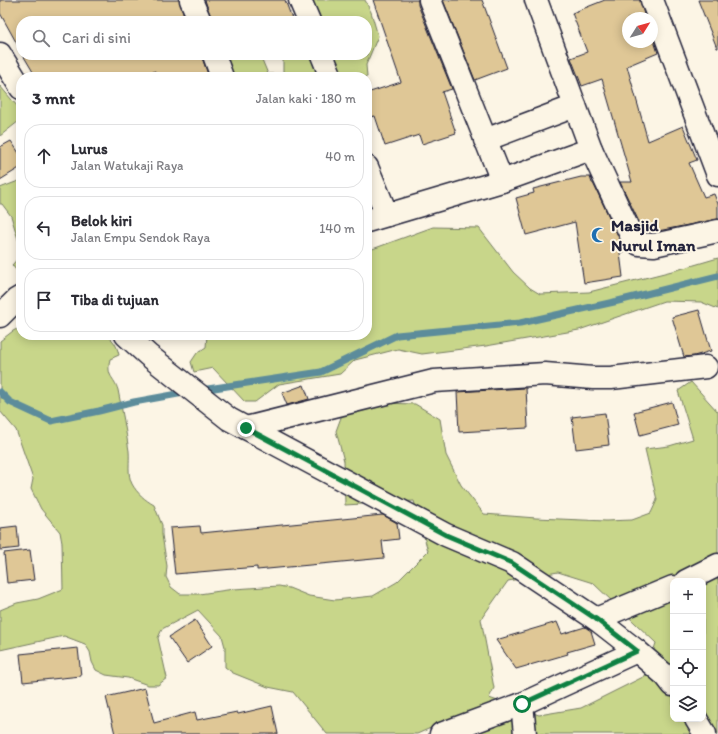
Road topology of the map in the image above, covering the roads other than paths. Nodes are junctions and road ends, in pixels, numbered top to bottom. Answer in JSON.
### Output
{"nodes":[{"id":1,"x":192,"y":0,"type":"edge"},
{"id":2,"x":300,"y":0,"type":"edge"},
{"id":3,"x":430,"y":0,"type":"edge"},
{"id":4,"x":536,"y":0,"type":"edge"},
{"id":5,"x":652,"y":0,"type":"edge"},
{"id":6,"x":198,"y":16,"type":"edge"},
{"id":7,"x":307,"y":16,"type":"edge"},
{"id":8,"x":0,"y":54,"type":"edge"},
{"id":9,"x":216,"y":60,"type":"edge"},
{"id":10,"x":324,"y":60,"type":"edge"},
{"id":11,"x":220,"y":72,"type":"edge"},
{"id":12,"x":329,"y":72,"type":"edge"},
{"id":13,"x":16,"y":80,"type":"edge"},
{"id":14,"x":575,"y":106,"type":"junction"},
{"id":15,"x":485,"y":140,"type":"junction"},
{"id":16,"x":591,"y":149,"type":"junction"},
{"id":17,"x":718,"y":175,"type":"edge"},
{"id":18,"x":502,"y":181,"type":"junction"},
{"id":19,"x":372,"y":192,"type":"edge"},
{"id":20,"x":377,"y":218,"type":"edge"},
{"id":21,"x":718,"y":230,"type":"edge"},
{"id":22,"x":16,"y":300,"type":"edge"},
{"id":23,"x":0,"y":316,"type":"edge"},
{"id":24,"x":132,"y":340,"type":"edge"},
{"id":25,"x":706,"y":367,"type":"dead end"},
{"id":26,"x":237,"y":424,"type":"junction"},
{"id":27,"x":718,"y":566,"type":"edge"},
{"id":28,"x":692,"y":578,"type":"edge"},
{"id":29,"x":670,"y":588,"type":"edge"},
{"id":30,"x":596,"y":619,"type":"junction"},
{"id":31,"x":637,"y":651,"type":"junction"},
{"id":32,"x":670,"y":681,"type":"edge"},
{"id":33,"x":522,"y":704,"type":"junction"},
{"id":34,"x":698,"y":722,"type":"edge"},
{"id":35,"x":441,"y":734,"type":"edge"},
{"id":36,"x":525,"y":734,"type":"edge"},
{"id":37,"x":705,"y":734,"type":"edge"}],
"edges":[{"from":1,"to":6,"type":"street"},
{"from":2,"to":7,"type":"street"},
{"from":3,"to":15,"type":"street"},
{"from":4,"to":14,"type":"street"},
{"from":5,"to":17,"type":"street"},
{"from":8,"to":13,"type":"street"},
{"from":9,"to":11,"type":"street"},
{"from":10,"to":12,"type":"street"},
{"from":14,"to":15,"type":"street"},
{"from":14,"to":16,"type":"street"},
{"from":15,"to":18,"type":"street"},
{"from":16,"to":18,"type":"street"},
{"from":16,"to":21,"type":"street"},
{"from":18,"to":20,"type":"street"},
{"from":19,"to":20,"type":"street"},
{"from":22,"to":23,"type":"street"},
{"from":24,"to":26,"type":"street"},
{"from":25,"to":26,"type":"street"},
{"from":26,"to":30,"type":"street"},
{"from":27,"to":28,"type":"street"},
{"from":29,"to":30,"type":"street"},
{"from":30,"to":31,"type":"street"},
{"from":31,"to":32,"type":"street"},
{"from":31,"to":33,"type":"street"},
{"from":33,"to":35,"type":"street"},
{"from":33,"to":36,"type":"street"},
{"from":34,"to":37,"type":"street"}]}
